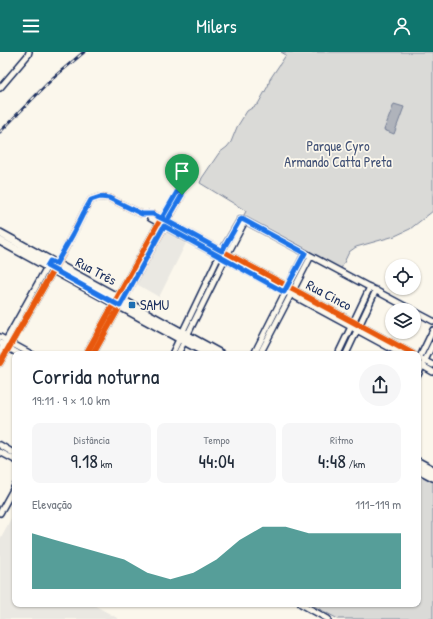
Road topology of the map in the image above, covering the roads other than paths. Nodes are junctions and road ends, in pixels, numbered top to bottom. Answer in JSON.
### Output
{"nodes":[{"id":1,"x":29,"y":52,"type":"edge"},
{"id":2,"x":0,"y":88,"type":"edge"},
{"id":3,"x":148,"y":214,"type":"junction"},
{"id":4,"x":162,"y":218,"type":"junction"},
{"id":5,"x":159,"y":223,"type":"junction"},
{"id":6,"x":166,"y":224,"type":"junction"},
{"id":7,"x":0,"y":233,"type":"edge"},
{"id":8,"x":0,"y":241,"type":"edge"},
{"id":9,"x":305,"y":253,"type":"junction"},
{"id":10,"x":223,"y":255,"type":"junction"},
{"id":11,"x":311,"y":256,"type":"junction"},
{"id":12,"x":52,"y":265,"type":"junction"},
{"id":13,"x":287,"y":286,"type":"junction"},
{"id":14,"x":370,"y":287,"type":"junction"},
{"id":15,"x":293,"y":289,"type":"junction"},
{"id":16,"x":376,"y":290,"type":"junction"},
{"id":17,"x":284,"y":292,"type":"junction"},
{"id":18,"x":290,"y":295,"type":"junction"},
{"id":19,"x":119,"y":302,"type":"junction"},
{"id":20,"x":400,"y":303,"type":"edge"},
{"id":21,"x":421,"y":314,"type":"edge"},
{"id":22,"x":272,"y":318,"type":"junction"},
{"id":23,"x":277,"y":321,"type":"junction"},
{"id":24,"x":433,"y":321,"type":"edge"},
{"id":25,"x":353,"y":322,"type":"junction"},
{"id":26,"x":360,"y":325,"type":"junction"},
{"id":27,"x":350,"y":327,"type":"junction"},
{"id":28,"x":433,"y":330,"type":"edge"},
{"id":29,"x":357,"y":331,"type":"junction"},
{"id":30,"x":0,"y":337,"type":"edge"},
{"id":31,"x":183,"y":337,"type":"junction"},
{"id":32,"x":6,"y":344,"type":"edge"},
{"id":33,"x":433,"y":344,"type":"edge"},
{"id":34,"x":0,"y":351,"type":"edge"},
{"id":35,"x":15,"y":351,"type":"edge"},
{"id":36,"x":24,"y":351,"type":"edge"},
{"id":37,"x":88,"y":351,"type":"edge"},
{"id":38,"x":95,"y":351,"type":"edge"},
{"id":39,"x":174,"y":351,"type":"edge"},
{"id":40,"x":179,"y":351,"type":"edge"},
{"id":41,"x":204,"y":351,"type":"edge"},
{"id":42,"x":214,"y":351,"type":"edge"},
{"id":43,"x":256,"y":351,"type":"edge"},
{"id":44,"x":262,"y":351,"type":"edge"},
{"id":45,"x":339,"y":351,"type":"edge"},
{"id":46,"x":347,"y":351,"type":"edge"},
{"id":47,"x":395,"y":351,"type":"edge"},
{"id":48,"x":408,"y":351,"type":"edge"},
{"id":49,"x":421,"y":359,"type":"edge"},
{"id":50,"x":421,"y":360,"type":"edge"},
{"id":51,"x":421,"y":361,"type":"edge"},
{"id":52,"x":421,"y":362,"type":"edge"},
{"id":53,"x":0,"y":363,"type":"edge"},
{"id":54,"x":433,"y":365,"type":"edge"},
{"id":55,"x":433,"y":372,"type":"edge"},
{"id":56,"x":0,"y":445,"type":"edge"},
{"id":57,"x":0,"y":452,"type":"edge"},
{"id":58,"x":12,"y":452,"type":"edge"},
{"id":59,"x":12,"y":458,"type":"edge"},
{"id":60,"x":421,"y":464,"type":"edge"},
{"id":61,"x":433,"y":470,"type":"edge"},
{"id":62,"x":421,"y":471,"type":"edge"},
{"id":63,"x":433,"y":477,"type":"edge"},
{"id":64,"x":12,"y":491,"type":"edge"},
{"id":65,"x":0,"y":513,"type":"edge"},
{"id":66,"x":309,"y":607,"type":"edge"},
{"id":67,"x":328,"y":619,"type":"edge"}],
"edges":[{"from":1,"to":2,"type":"street"},
{"from":3,"to":4,"type":"street","name":"Rua Cinco"},
{"from":3,"to":5,"type":"street","name":"Rua Cinco"},
{"from":3,"to":12,"type":"street"},
{"from":4,"to":5,"type":"street"},
{"from":4,"to":6,"type":"street","name":"Rua Cinco"},
{"from":4,"to":6,"type":"street"},
{"from":5,"to":6,"type":"street","name":"Rua Cinco"},
{"from":5,"to":19,"type":"street"},
{"from":6,"to":10,"type":"street","name":"Rua Cinco"},
{"from":6,"to":19,"type":"street"},
{"from":7,"to":12,"type":"street","name":"Rua Três"},
{"from":8,"to":12,"type":"street","name":"Rua Três"},
{"from":9,"to":10,"type":"street"},
{"from":9,"to":11,"type":"street"},
{"from":9,"to":13,"type":"street"},
{"from":10,"to":13,"type":"street","name":"Rua Cinco"},
{"from":10,"to":17,"type":"street","name":"Rua Cinco"},
{"from":10,"to":31,"type":"street"},
{"from":11,"to":14,"type":"street"},
{"from":11,"to":15,"type":"street"},
{"from":12,"to":19,"type":"street","name":"Rua Três"},
{"from":12,"to":32,"type":"street"},
{"from":13,"to":15,"type":"street","name":"Rua Cinco"},
{"from":13,"to":17,"type":"street"},
{"from":14,"to":16,"type":"street"},
{"from":14,"to":25,"type":"street"},
{"from":15,"to":18,"type":"street"},
{"from":15,"to":25,"type":"street","name":"Rua Cinco"},
{"from":16,"to":20,"type":"street"},
{"from":16,"to":26,"type":"street"},
{"from":17,"to":18,"type":"street","name":"Rua Cinco"},
{"from":17,"to":22,"type":"street"},
{"from":18,"to":23,"type":"street"},
{"from":18,"to":27,"type":"street","name":"Rua Cinco"},
{"from":19,"to":31,"type":"street","name":"Rua Três"},
{"from":19,"to":37,"type":"street"},
{"from":19,"to":38,"type":"street"},
{"from":21,"to":24,"type":"street"},
{"from":22,"to":23,"type":"street"},
{"from":22,"to":43,"type":"street"},
{"from":23,"to":44,"type":"street"},
{"from":25,"to":26,"type":"street","name":"Rua Cinco"},
{"from":25,"to":27,"type":"street"},
{"from":26,"to":29,"type":"street"},
{"from":26,"to":48,"type":"street","name":"Rua Cinco"},
{"from":27,"to":29,"type":"street","name":"Rua Cinco"},
{"from":27,"to":45,"type":"street"},
{"from":28,"to":49,"type":"street"},
{"from":29,"to":46,"type":"street"},
{"from":29,"to":47,"type":"street","name":"Rua Cinco"},
{"from":30,"to":32,"type":"street"},
{"from":31,"to":39,"type":"street"},
{"from":31,"to":40,"type":"street"},
{"from":31,"to":41,"type":"street","name":"Rua Três"},
{"from":31,"to":42,"type":"street","name":"Rua Três"},
{"from":32,"to":34,"type":"street"},
{"from":32,"to":35,"type":"street"},
{"from":32,"to":36,"type":"street"},
{"from":32,"to":53,"type":"street"},
{"from":33,"to":50,"type":"street"},
{"from":51,"to":54,"type":"street"},
{"from":52,"to":55,"type":"street"},
{"from":56,"to":58,"type":"street"},
{"from":57,"to":59,"type":"street"},
{"from":60,"to":61,"type":"street"},
{"from":62,"to":63,"type":"street"},
{"from":64,"to":65,"type":"street"},
{"from":66,"to":67,"type":"street"}]}
